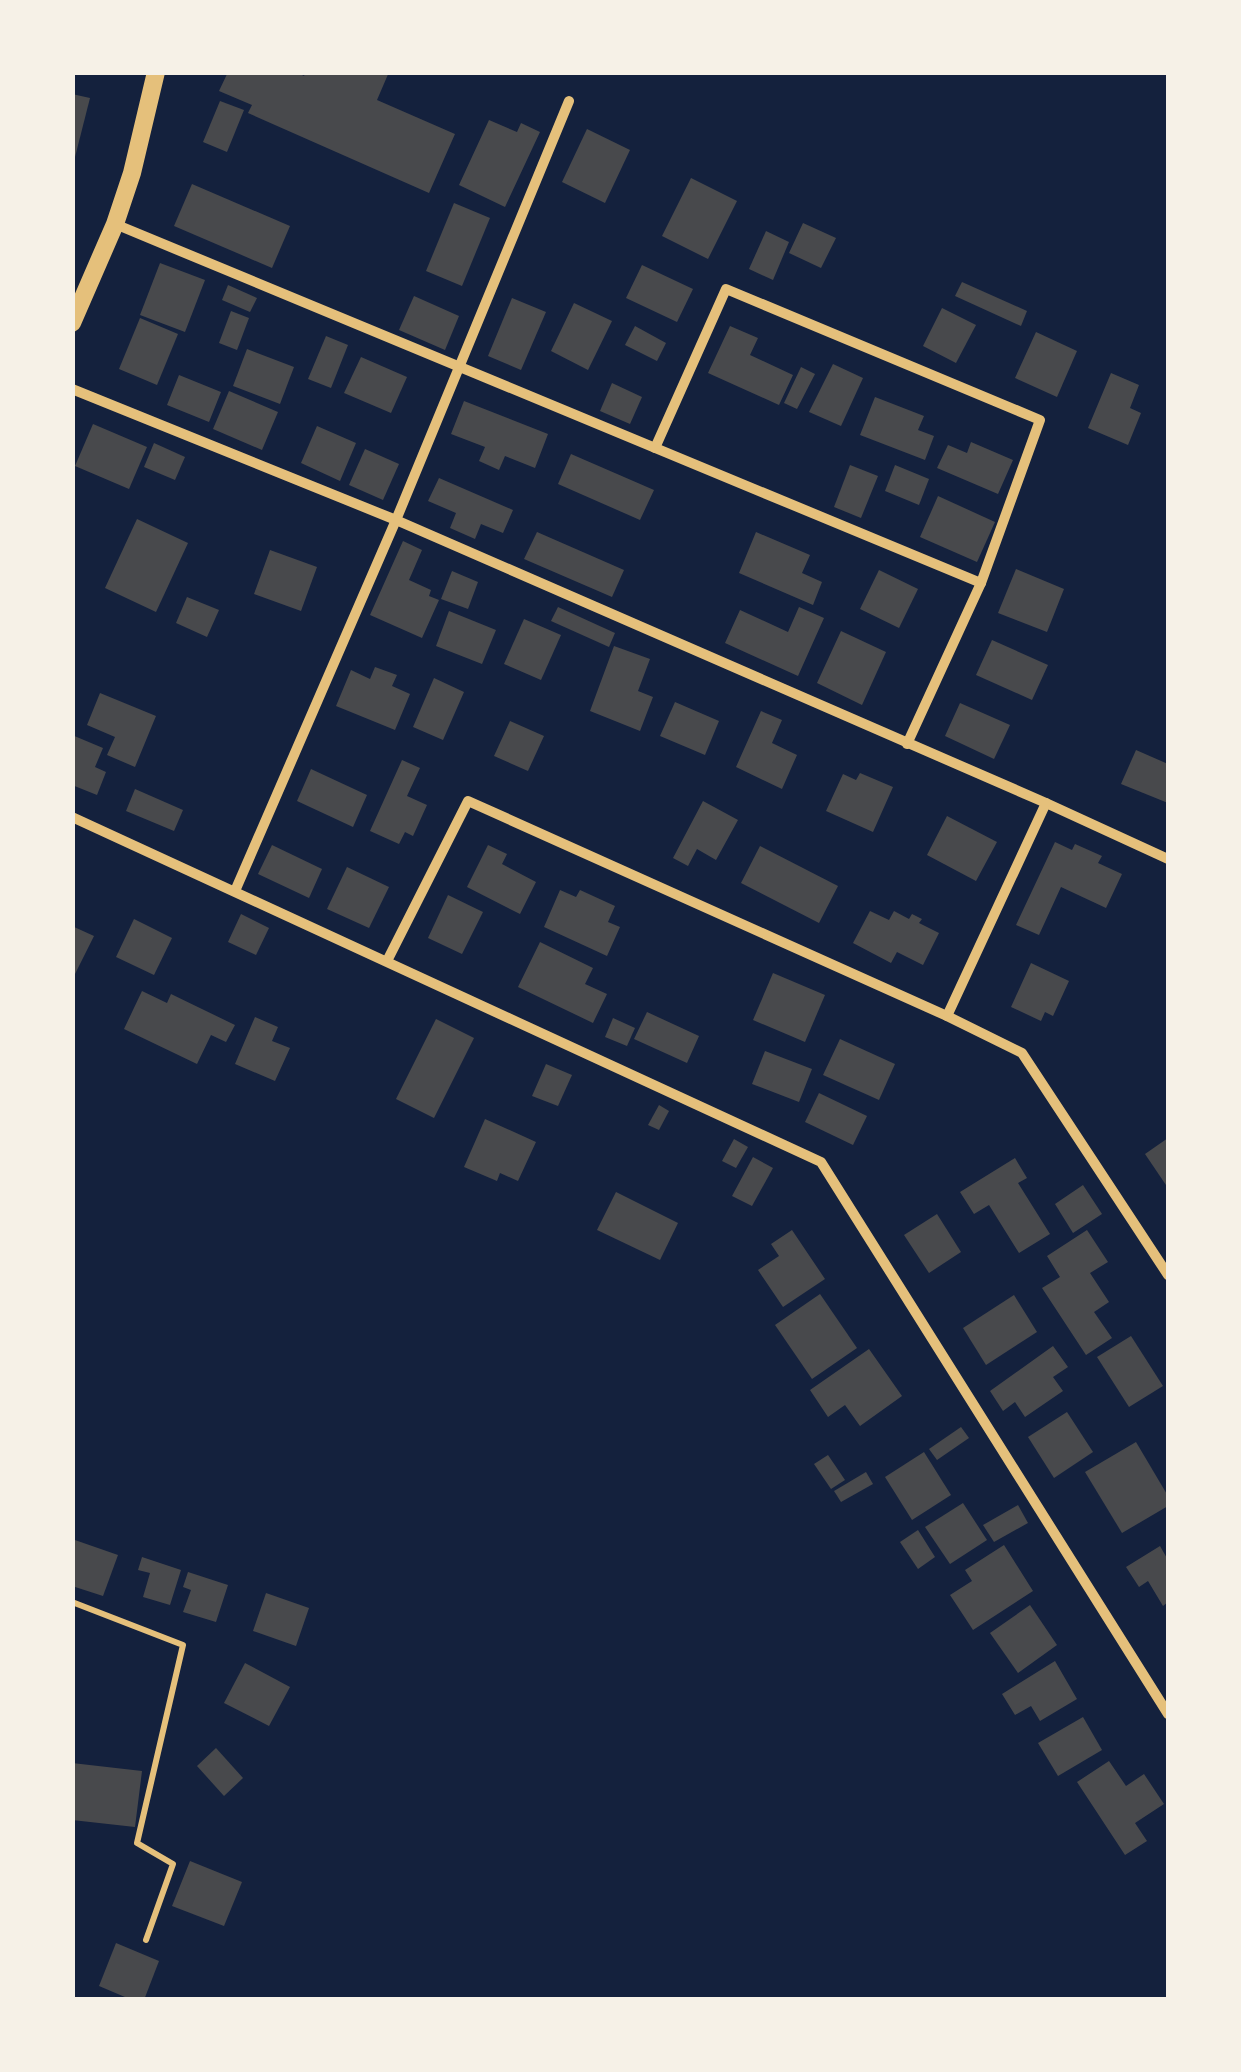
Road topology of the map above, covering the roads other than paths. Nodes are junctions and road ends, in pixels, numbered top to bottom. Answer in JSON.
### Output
{"nodes":[{"id":1,"x":156,"y":72,"type":"edge"},
{"id":2,"x":570,"y":101,"type":"dead end"},
{"id":3,"x":115,"y":224,"type":"junction"},
{"id":4,"x":72,"y":323,"type":"edge"},
{"id":5,"x":459,"y":367,"type":"junction"},
{"id":6,"x":72,"y":389,"type":"edge"},
{"id":7,"x":655,"y":448,"type":"junction"},
{"id":8,"x":396,"y":520,"type":"junction"},
{"id":9,"x":981,"y":583,"type":"junction"},
{"id":10,"x":907,"y":744,"type":"junction"},
{"id":11,"x":1046,"y":803,"type":"junction"},
{"id":12,"x":72,"y":817,"type":"edge"},
{"id":13,"x":1168,"y":860,"type":"edge"},
{"id":14,"x":236,"y":892,"type":"junction"},
{"id":15,"x":387,"y":961,"type":"junction"},
{"id":16,"x":947,"y":1016,"type":"junction"},
{"id":17,"x":1168,"y":1274,"type":"edge"},
{"id":18,"x":72,"y":1602,"type":"edge"},
{"id":19,"x":1168,"y":1714,"type":"edge"},
{"id":20,"x":146,"y":1940,"type":"dead end"}],
"edges":[{"from":1,"to":3,"type":"main road"},
{"from":2,"to":5,"type":"street"},
{"from":3,"to":4,"type":"main road"},
{"from":3,"to":5,"type":"street"},
{"from":5,"to":7,"type":"street"},
{"from":5,"to":8,"type":"street"},
{"from":6,"to":8,"type":"street"},
{"from":7,"to":9,"type":"street"},
{"from":7,"to":9,"type":"street"},
{"from":8,"to":10,"type":"street"},
{"from":8,"to":14,"type":"street"},
{"from":9,"to":10,"type":"street"},
{"from":10,"to":11,"type":"street"},
{"from":11,"to":13,"type":"street"},
{"from":11,"to":16,"type":"street"},
{"from":12,"to":14,"type":"street"},
{"from":14,"to":15,"type":"street"},
{"from":15,"to":16,"type":"street"},
{"from":15,"to":19,"type":"street"},
{"from":16,"to":17,"type":"street"},
{"from":18,"to":20,"type":"lane"}]}
